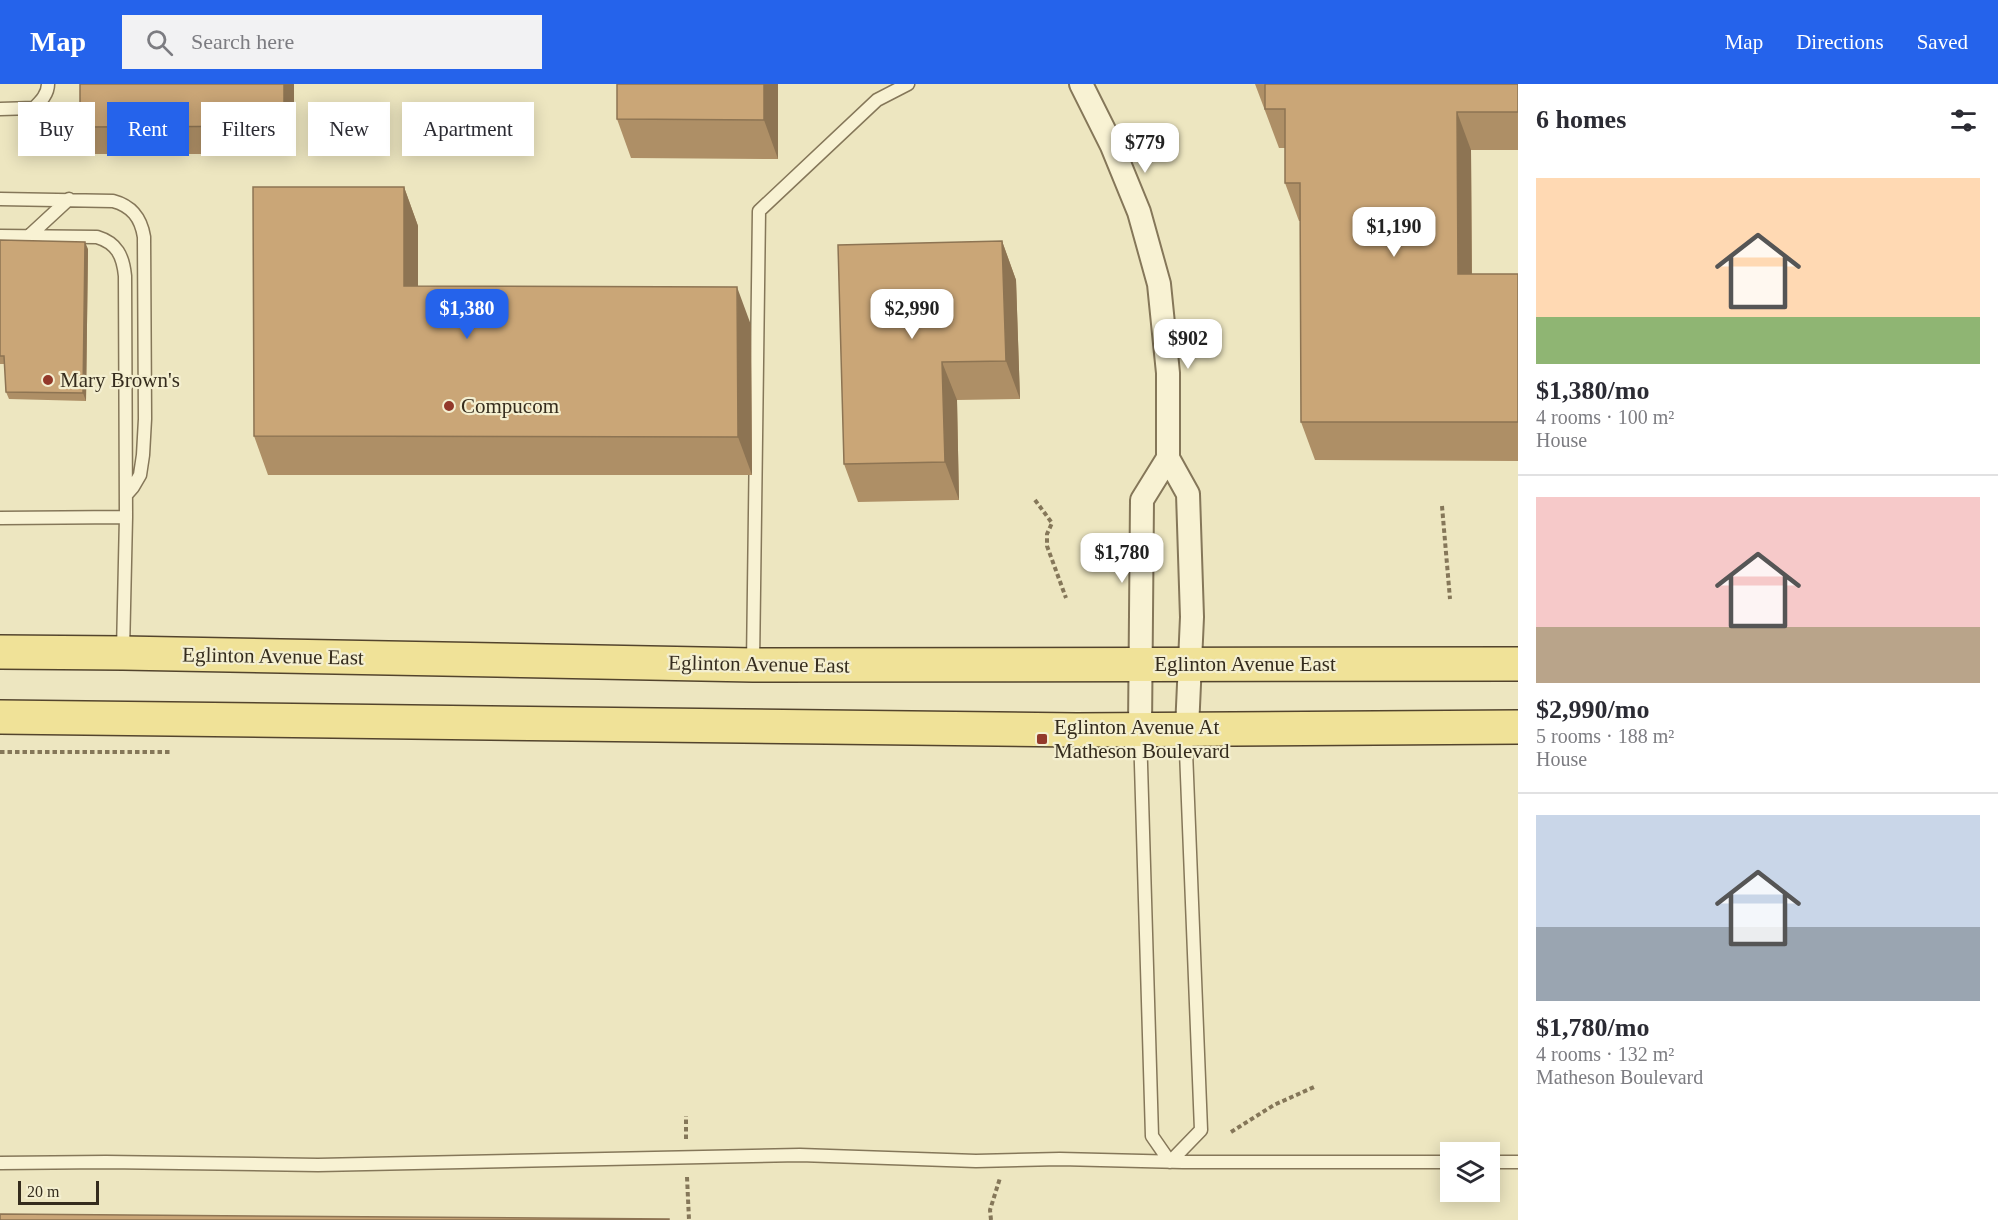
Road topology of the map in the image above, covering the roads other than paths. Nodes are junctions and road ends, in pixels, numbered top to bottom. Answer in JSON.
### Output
{"nodes":[{"id":1,"x":48,"y":84,"type":"edge"},
{"id":2,"x":908,"y":84,"type":"edge"},
{"id":3,"x":1081,"y":84,"type":"edge"},
{"id":4,"x":0,"y":109,"type":"edge"},
{"id":5,"x":0,"y":199,"type":"edge"},
{"id":6,"x":69,"y":200,"type":"junction"},
{"id":7,"x":0,"y":236,"type":"edge"},
{"id":8,"x":29,"y":236,"type":"junction"},
{"id":9,"x":1168,"y":458,"type":"junction"},
{"id":10,"x":126,"y":495,"type":"junction"},
{"id":11,"x":0,"y":518,"type":"edge"},
{"id":12,"x":126,"y":518,"type":"junction"},
{"id":13,"x":0,"y":652,"type":"edge"},
{"id":14,"x":123,"y":653,"type":"junction"},
{"id":15,"x":1141,"y":664,"type":"junction"},
{"id":16,"x":1190,"y":664,"type":"junction"},
{"id":17,"x":1518,"y":664,"type":"edge"},
{"id":18,"x":753,"y":665,"type":"junction"},
{"id":19,"x":0,"y":717,"type":"edge"},
{"id":20,"x":1518,"y":727,"type":"edge"},
{"id":21,"x":1140,"y":729,"type":"junction"},
{"id":22,"x":1187,"y":729,"type":"junction"},
{"id":23,"x":1170,"y":1162,"type":"junction"},
{"id":24,"x":1440,"y":1162,"type":"edge"},
{"id":25,"x":1500,"y":1162,"type":"edge"},
{"id":26,"x":1518,"y":1162,"type":"edge"},
{"id":27,"x":0,"y":1163,"type":"edge"}],
"edges":[{"from":1,"to":4,"type":"lane"},
{"from":2,"to":18,"type":"lane"},
{"from":3,"to":9,"type":"street"},
{"from":5,"to":6,"type":"lane"},
{"from":6,"to":8,"type":"lane"},
{"from":6,"to":10,"type":"lane"},
{"from":7,"to":8,"type":"lane"},
{"from":8,"to":10,"type":"lane"},
{"from":9,"to":15,"type":"street"},
{"from":9,"to":16,"type":"street"},
{"from":10,"to":12,"type":"lane"},
{"from":11,"to":12,"type":"lane"},
{"from":12,"to":14,"type":"lane"},
{"from":13,"to":14,"type":"main road","name":"Eglinton Avenue East"},
{"from":14,"to":18,"type":"main road","name":"Eglinton Avenue East"},
{"from":15,"to":16,"type":"main road","name":"Eglinton Avenue East"},
{"from":15,"to":18,"type":"main road","name":"Eglinton Avenue East"},
{"from":15,"to":21,"type":"street"},
{"from":16,"to":17,"type":"main road","name":"Eglinton Avenue East"},
{"from":16,"to":22,"type":"street"},
{"from":19,"to":21,"type":"main road"},
{"from":20,"to":22,"type":"main road"},
{"from":21,"to":22,"type":"main road"},
{"from":21,"to":23,"type":"lane"},
{"from":22,"to":23,"type":"lane"},
{"from":23,"to":24,"type":"lane"},
{"from":23,"to":27,"type":"lane"},
{"from":25,"to":26,"type":"lane"}]}
